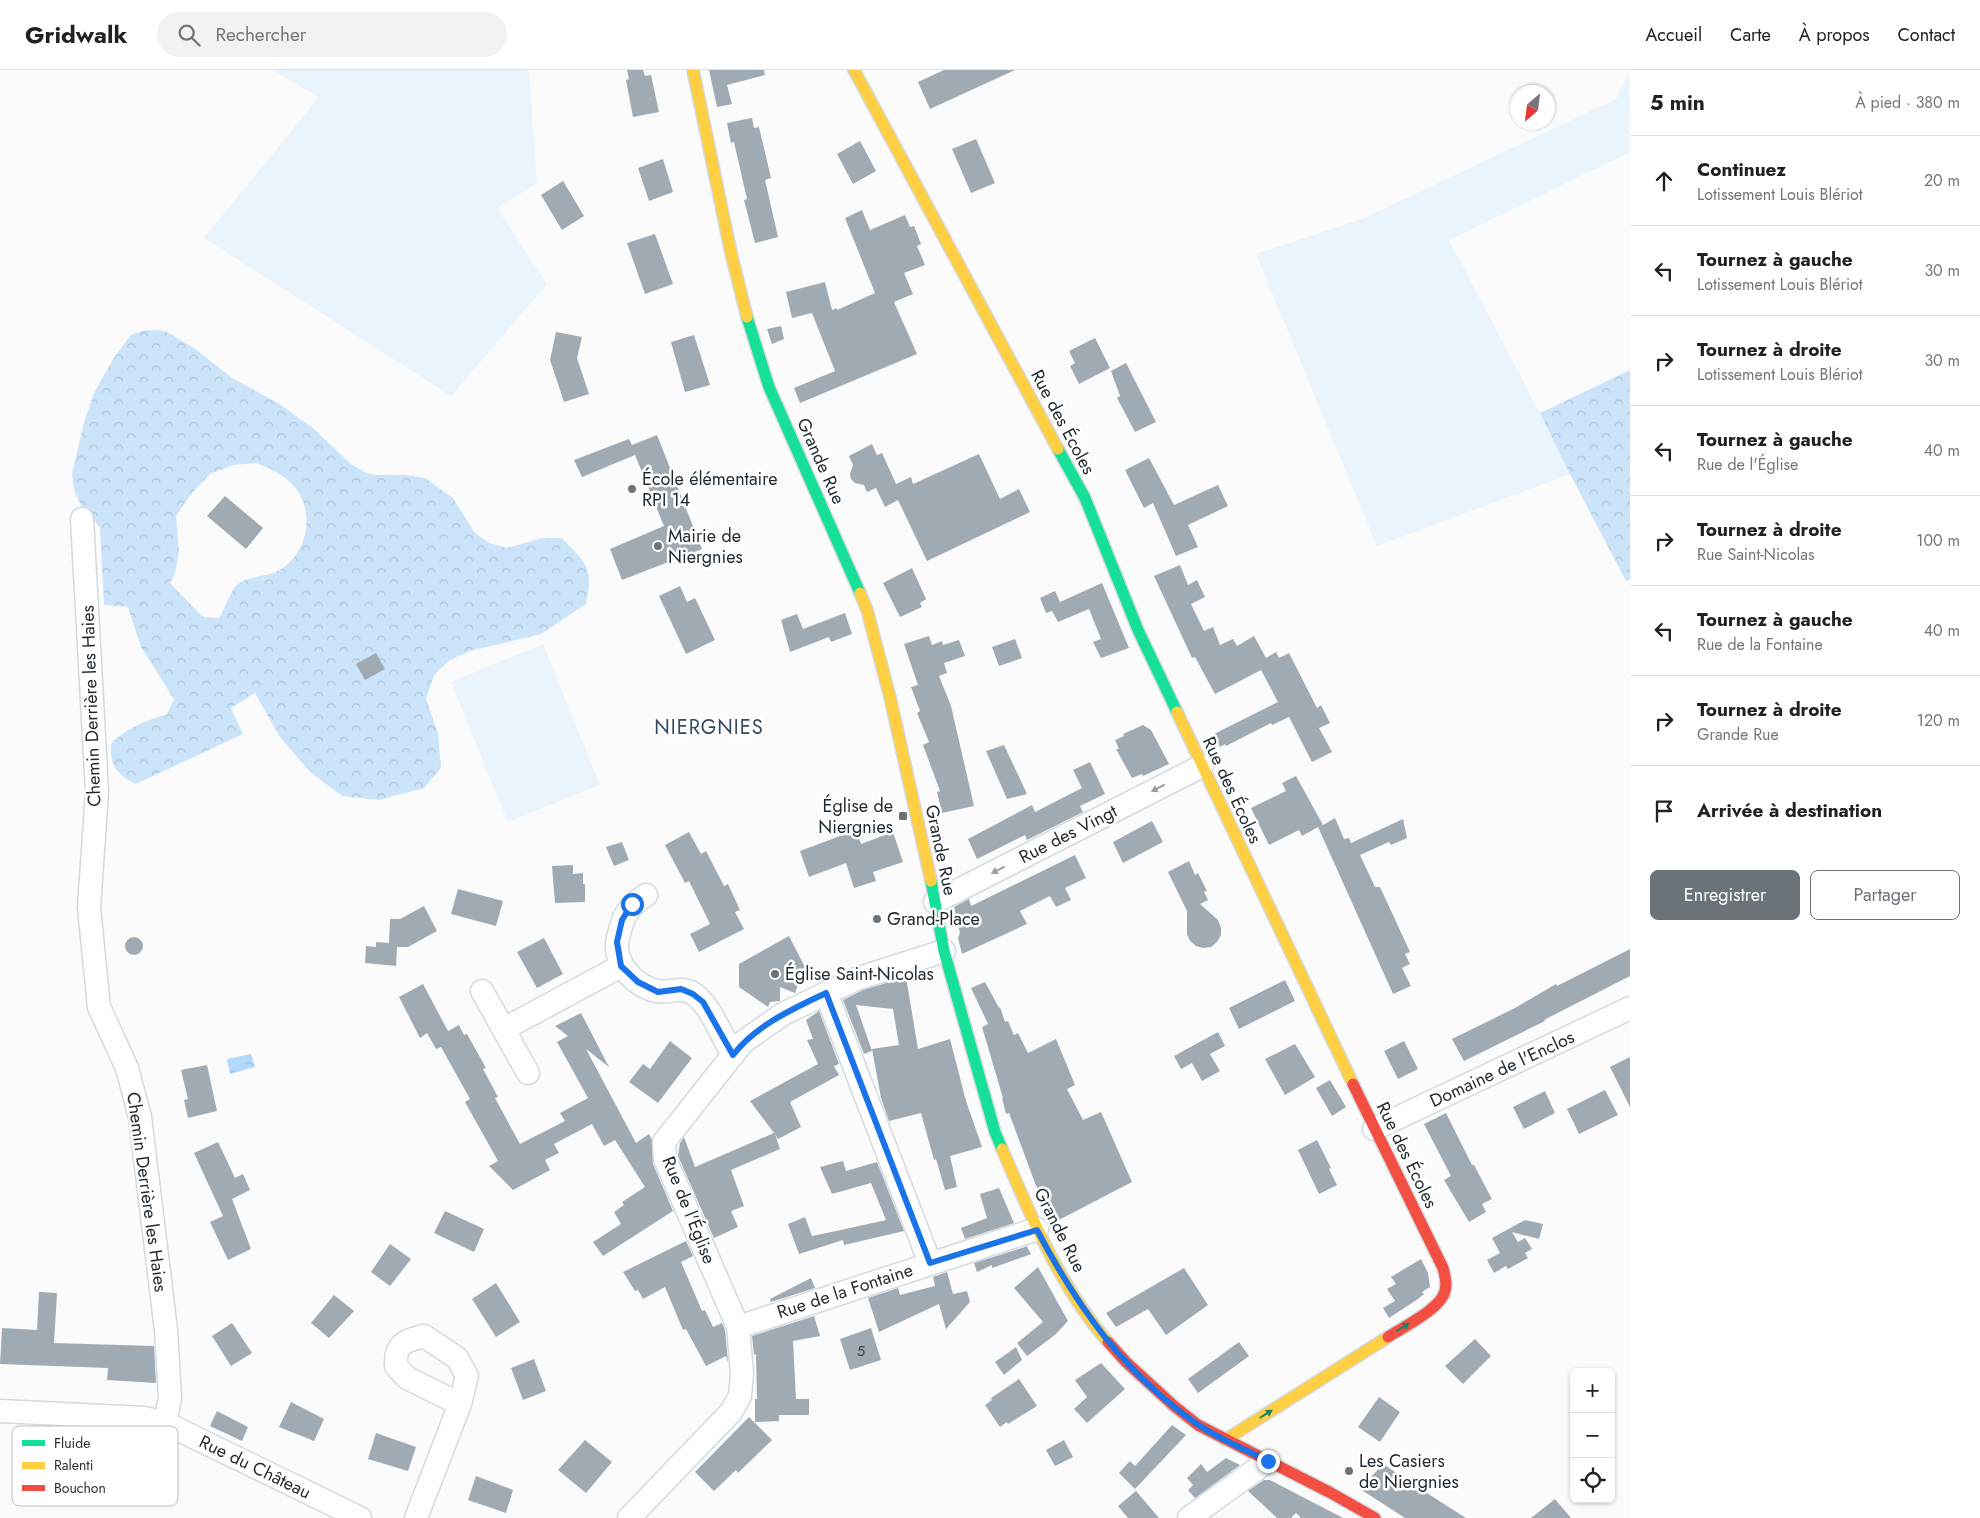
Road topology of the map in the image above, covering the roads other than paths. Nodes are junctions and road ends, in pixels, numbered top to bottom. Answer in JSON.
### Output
{"nodes":[{"id":1,"x":693,"y":70,"type":"edge"},
{"id":2,"x":854,"y":70,"type":"edge"},
{"id":3,"x":82,"y":519,"type":"dead end"},
{"id":4,"x":1202,"y":766,"type":"junction"},
{"id":5,"x":646,"y":895,"type":"dead end"},
{"id":6,"x":935,"y":902,"type":"junction"},
{"id":7,"x":944,"y":951,"type":"junction"},
{"id":8,"x":621,"y":966,"type":"junction"},
{"id":9,"x":482,"y":991,"type":"dead end"},
{"id":10,"x":826,"y":993,"type":"junction"},
{"id":11,"x":1630,"y":1008,"type":"edge"},
{"id":12,"x":504,"y":1029,"type":"junction"},
{"id":13,"x":733,"y":1055,"type":"junction"},
{"id":14,"x":528,"y":1073,"type":"dead end"},
{"id":15,"x":1374,"y":1129,"type":"junction"},
{"id":16,"x":1037,"y":1230,"type":"junction"},
{"id":17,"x":930,"y":1263,"type":"junction"},
{"id":18,"x":738,"y":1326,"type":"junction"},
{"id":19,"x":460,"y":1404,"type":"dead end"},
{"id":20,"x":0,"y":1411,"type":"edge"},
{"id":21,"x":165,"y":1423,"type":"junction"},
{"id":22,"x":171,"y":1426,"type":"edge"},
{"id":23,"x":178,"y":1429,"type":"edge"},
{"id":24,"x":1225,"y":1440,"type":"junction"},
{"id":25,"x":1268,"y":1461,"type":"junction"},
{"id":26,"x":360,"y":1518,"type":"edge"},
{"id":27,"x":416,"y":1518,"type":"edge"},
{"id":28,"x":629,"y":1518,"type":"edge"},
{"id":29,"x":1189,"y":1518,"type":"edge"},
{"id":30,"x":1375,"y":1518,"type":"edge"}],
"edges":[{"from":1,"to":6,"type":"street","name":"Grande Rue"},
{"from":2,"to":4,"type":"street","name":"Rue des Écoles"},
{"from":3,"to":21,"type":"street","name":"Chemin Derrière les Haies"},
{"from":4,"to":6,"type":"street","name":"Rue des Vingt","one_way":true},
{"from":4,"to":15,"type":"street","name":"Rue des Écoles"},
{"from":5,"to":8,"type":"street"},
{"from":6,"to":7,"type":"street","name":"Grande Rue"},
{"from":7,"to":10,"type":"street","name":"Rue de l'Église"},
{"from":7,"to":16,"type":"street","name":"Grande Rue"},
{"from":8,"to":12,"type":"street"},
{"from":8,"to":13,"type":"street"},
{"from":9,"to":12,"type":"street"},
{"from":10,"to":13,"type":"street","name":"Rue de l'Église"},
{"from":10,"to":17,"type":"street"},
{"from":11,"to":15,"type":"street","name":"Domaine de l'Enclos"},
{"from":12,"to":14,"type":"street"},
{"from":13,"to":18,"type":"street","name":"Rue de l'Église"},
{"from":24,"to":15,"type":"street","name":"Rue des Écoles","one_way":true},
{"from":16,"to":17,"type":"street","name":"Rue de la Fontaine"},
{"from":16,"to":24,"type":"street","name":"Grande Rue"},
{"from":17,"to":18,"type":"street","name":"Rue de la Fontaine"},
{"from":18,"to":28,"type":"street","name":"Rue de l'Église"},
{"from":19,"to":27,"type":"street"},
{"from":20,"to":21,"type":"street","name":"Rue du Château"},
{"from":21,"to":22,"type":"street","name":"Rue du Château"},
{"from":23,"to":26,"type":"street","name":"Rue du Château"},
{"from":24,"to":25,"type":"street","name":"Grande Rue"},
{"from":25,"to":29,"type":"street"},
{"from":25,"to":30,"type":"street","name":"Grande Rue"}]}
